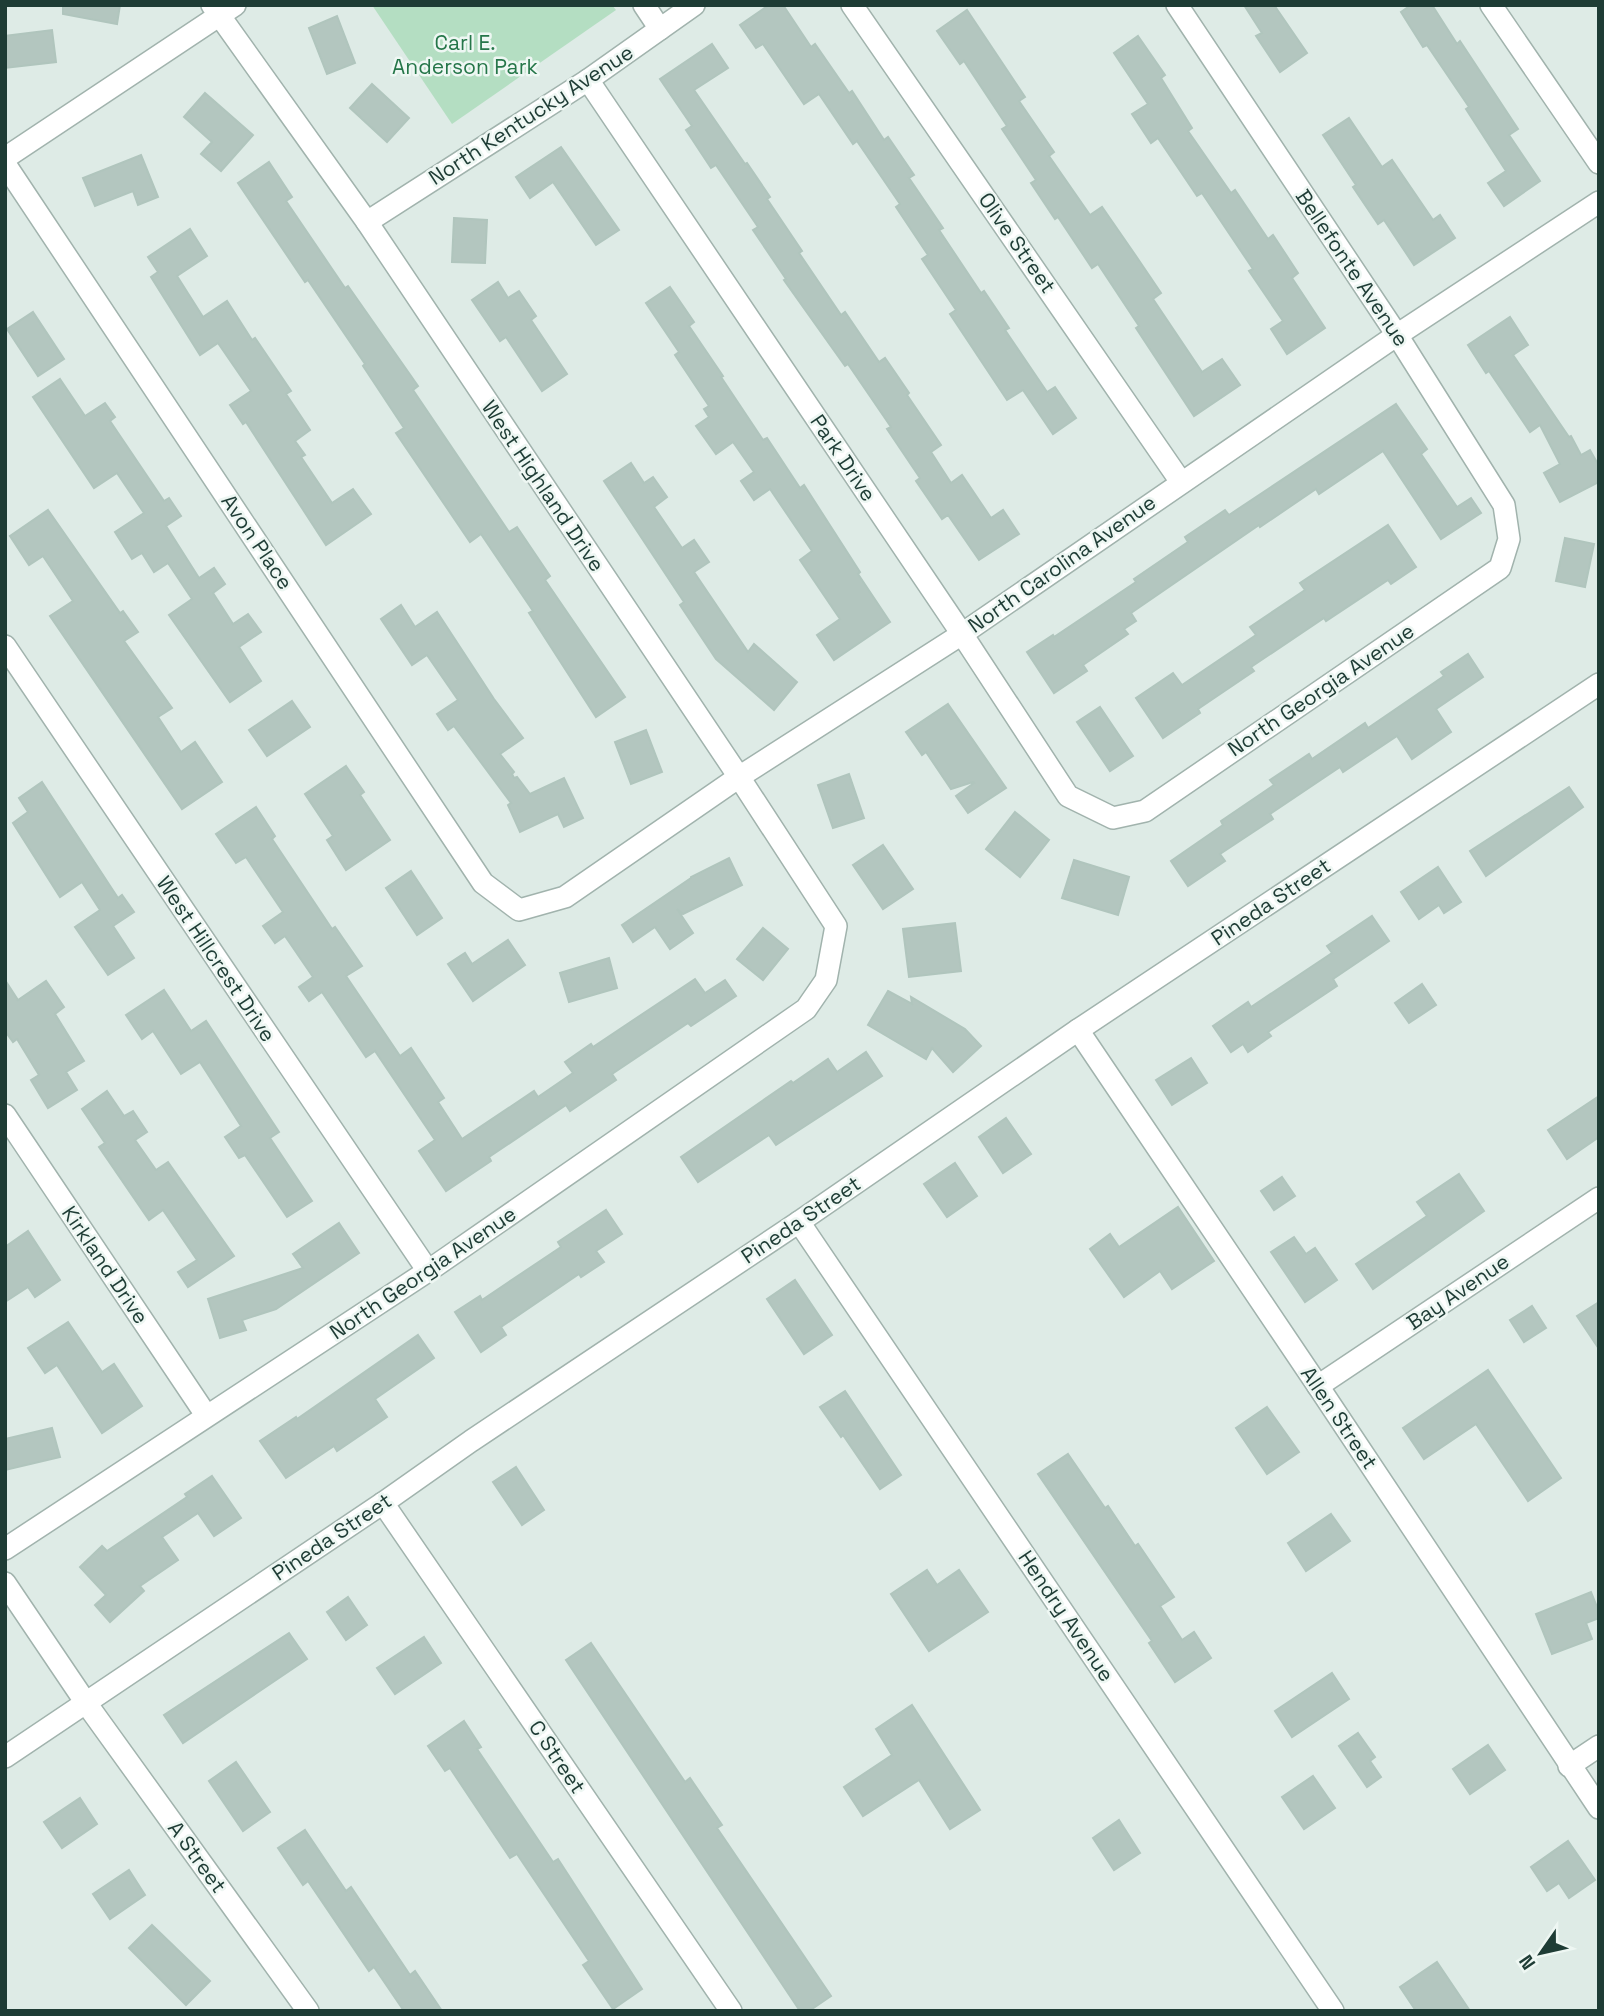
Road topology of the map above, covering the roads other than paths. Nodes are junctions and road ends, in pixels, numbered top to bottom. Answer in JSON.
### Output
{"nodes":[{"id":1,"x":644,"y":5,"type":"edge"},
{"id":2,"x":694,"y":5,"type":"edge"},
{"id":3,"x":852,"y":5,"type":"edge"},
{"id":4,"x":1177,"y":5,"type":"edge"},
{"id":5,"x":1491,"y":5,"type":"edge"},
{"id":6,"x":222,"y":9,"type":"edge"},
{"id":7,"x":660,"y":29,"type":"junction"},
{"id":8,"x":588,"y":80,"type":"junction"},
{"id":9,"x":5,"y":158,"type":"edge"},
{"id":10,"x":1599,"y":163,"type":"edge"},
{"id":11,"x":5,"y":164,"type":"edge"},
{"id":12,"x":1599,"y":202,"type":"edge"},
{"id":13,"x":367,"y":222,"type":"junction"},
{"id":14,"x":1397,"y":335,"type":"junction"},
{"id":15,"x":1181,"y":482,"type":"junction"},
{"id":16,"x":1509,"y":539,"type":"joint"},
{"id":17,"x":962,"y":634,"type":"junction"},
{"id":18,"x":6,"y":649,"type":"edge"},
{"id":19,"x":1599,"y":684,"type":"edge"},
{"id":20,"x":739,"y":777,"type":"junction"},
{"id":21,"x":1113,"y":818,"type":"joint"},
{"id":22,"x":519,"y":910,"type":"joint"},
{"id":23,"x":826,"y":980,"type":"joint"},
{"id":24,"x":1078,"y":1030,"type":"junction"},
{"id":25,"x":5,"y":1115,"type":"edge"},
{"id":26,"x":1599,"y":1198,"type":"edge"},
{"id":27,"x":799,"y":1222,"type":"junction"},
{"id":28,"x":428,"y":1271,"type":"junction"},
{"id":29,"x":1318,"y":1386,"type":"junction"},
{"id":30,"x":206,"y":1415,"type":"junction"},
{"id":31,"x":383,"y":1503,"type":"junction"},
{"id":32,"x":5,"y":1549,"type":"edge"},
{"id":33,"x":5,"y":1583,"type":"edge"},
{"id":34,"x":86,"y":1703,"type":"junction"},
{"id":35,"x":1599,"y":1746,"type":"edge"},
{"id":36,"x":5,"y":1758,"type":"edge"},
{"id":37,"x":1569,"y":1766,"type":"junction"},
{"id":38,"x":1599,"y":1808,"type":"edge"},
{"id":39,"x":307,"y":2011,"type":"edge"},
{"id":40,"x":731,"y":2011,"type":"edge"},
{"id":41,"x":1333,"y":2011,"type":"edge"}],
"edges":[{"from":1,"to":7,"type":"street"},
{"from":2,"to":7,"type":"street","name":"North Kentucky Avenue"},
{"from":3,"to":15,"type":"street","name":"Olive Street"},
{"from":4,"to":14,"type":"street","name":"Bellefonte Avenue"},
{"from":5,"to":10,"type":"street"},
{"from":6,"to":9,"type":"street"},
{"from":6,"to":13,"type":"street","name":"West Highland Drive"},
{"from":7,"to":8,"type":"street","name":"North Kentucky Avenue"},
{"from":8,"to":13,"type":"street","name":"North Kentucky Avenue"},
{"from":8,"to":17,"type":"street","name":"Park Drive"},
{"from":11,"to":22,"type":"street","name":"Avon Place"},
{"from":12,"to":14,"type":"street","name":"North Carolina Avenue"},
{"from":13,"to":20,"type":"street","name":"West Highland Drive"},
{"from":14,"to":15,"type":"street","name":"North Carolina Avenue"},
{"from":14,"to":16,"type":"street","name":"Bellefonte Avenue"},
{"from":15,"to":17,"type":"street","name":"North Carolina Avenue"},
{"from":16,"to":21,"type":"street","name":"North Georgia Avenue"},
{"from":17,"to":20,"type":"street","name":"North Carolina Avenue"},
{"from":17,"to":21,"type":"street","name":"Park Drive"},
{"from":18,"to":28,"type":"street","name":"West Hillcrest Drive"},
{"from":19,"to":24,"type":"street","name":"Pineda Street"},
{"from":20,"to":22,"type":"street","name":"North Carolina Avenue"},
{"from":20,"to":23,"type":"street","name":"West Highland Drive"},
{"from":23,"to":28,"type":"street","name":"North Georgia Avenue"},
{"from":24,"to":27,"type":"street","name":"Pineda Street"},
{"from":24,"to":29,"type":"street","name":"Allen Street"},
{"from":25,"to":30,"type":"street","name":"Kirkland Drive"},
{"from":26,"to":29,"type":"street","name":"Bay Avenue"},
{"from":27,"to":31,"type":"street","name":"Pineda Street"},
{"from":27,"to":41,"type":"street","name":"Hendry Avenue"},
{"from":28,"to":30,"type":"street","name":"North Georgia Avenue"},
{"from":29,"to":37,"type":"street","name":"Allen Street"},
{"from":30,"to":32,"type":"street","name":"North Georgia Avenue"},
{"from":31,"to":34,"type":"street","name":"Pineda Street"},
{"from":31,"to":40,"type":"street","name":"C Street"},
{"from":33,"to":34,"type":"street","name":"A Street"},
{"from":34,"to":36,"type":"street","name":"Pineda Street"},
{"from":34,"to":39,"type":"street","name":"A Street"},
{"from":35,"to":37,"type":"street"},
{"from":37,"to":38,"type":"street","name":"Allen Street"}]}
